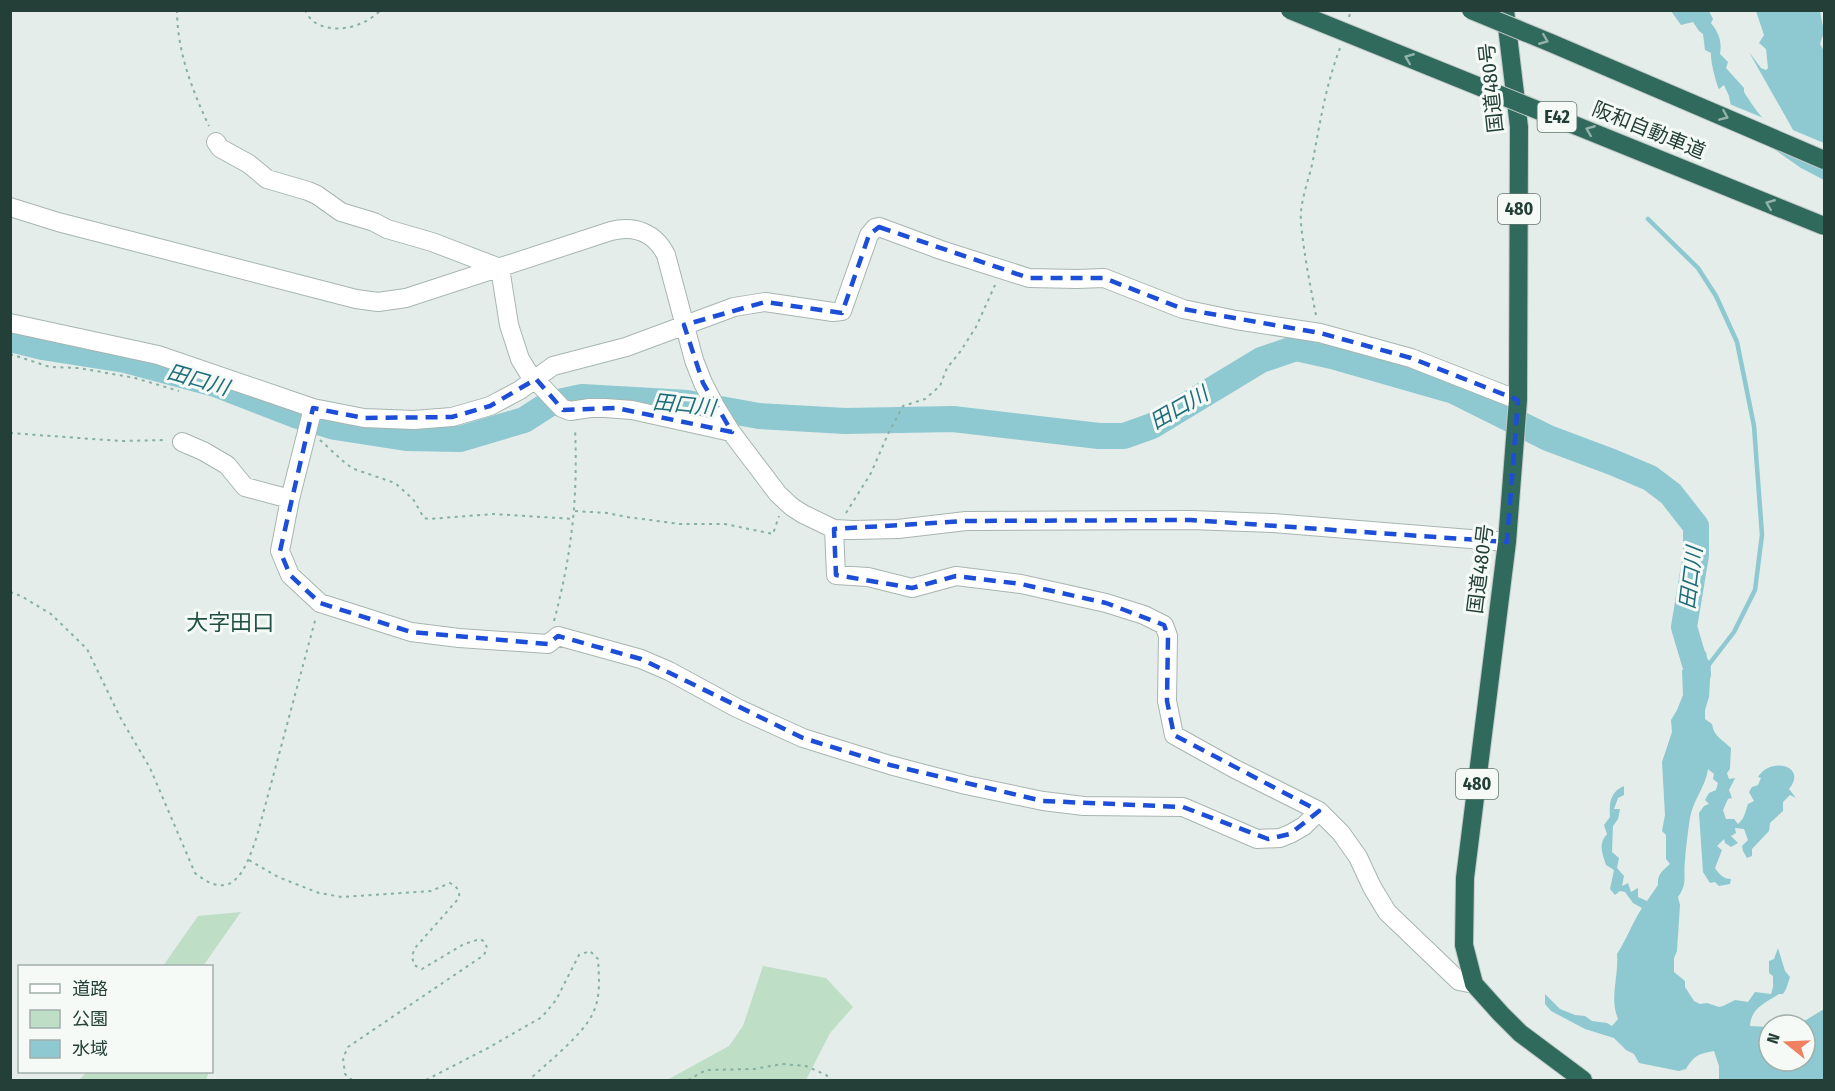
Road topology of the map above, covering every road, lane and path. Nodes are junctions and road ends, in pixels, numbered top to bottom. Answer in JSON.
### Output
{"nodes":[{"id":1,"x":177,"y":10,"type":"edge"},
{"id":2,"x":305,"y":10,"type":"edge"},
{"id":3,"x":381,"y":10,"type":"edge"},
{"id":4,"x":1290,"y":10,"type":"edge"},
{"id":5,"x":1351,"y":10,"type":"edge"},
{"id":6,"x":1471,"y":10,"type":"edge"},
{"id":7,"x":1505,"y":10,"type":"edge"},
{"id":8,"x":1348,"y":20,"type":"dead end"},
{"id":9,"x":1340,"y":48,"type":"dead end"},
{"id":10,"x":216,"y":142,"type":"joint"},
{"id":11,"x":1824,"y":159,"type":"edge"},
{"id":12,"x":10,"y":207,"type":"edge"},
{"id":13,"x":1824,"y":226,"type":"edge"},
{"id":14,"x":501,"y":268,"type":"junction"},
{"id":15,"x":1002,"y":269,"type":"junction"},
{"id":16,"x":10,"y":323,"type":"edge"},
{"id":17,"x":684,"y":324,"type":"junction"},
{"id":18,"x":1320,"y":333,"type":"junction"},
{"id":19,"x":10,"y":354,"type":"edge"},
{"id":20,"x":540,"y":384,"type":"junction"},
{"id":21,"x":179,"y":391,"type":"dead end"},
{"id":22,"x":1518,"y":404,"type":"junction"},
{"id":23,"x":313,"y":408,"type":"junction"},
{"id":24,"x":568,"y":409,"type":"junction"},
{"id":25,"x":727,"y":425,"type":"junction"},
{"id":26,"x":10,"y":433,"type":"edge"},
{"id":27,"x":307,"y":435,"type":"junction"},
{"id":28,"x":182,"y":442,"type":"joint"},
{"id":29,"x":290,"y":499,"type":"junction"},
{"id":30,"x":788,"y":503,"type":"junction"},
{"id":31,"x":575,"y":511,"type":"junction"},
{"id":32,"x":574,"y":519,"type":"junction"},
{"id":33,"x":837,"y":529,"type":"junction"},
{"id":34,"x":1507,"y":542,"type":"junction"},
{"id":35,"x":10,"y":592,"type":"edge"},
{"id":36,"x":320,"y":603,"type":"junction"},
{"id":37,"x":548,"y":644,"type":"junction"},
{"id":38,"x":1319,"y":811,"type":"junction"},
{"id":39,"x":249,"y":860,"type":"junction"},
{"id":40,"x":1474,"y":984,"type":"junction"},
{"id":41,"x":352,"y":1080,"type":"edge"},
{"id":42,"x":426,"y":1080,"type":"edge"},
{"id":43,"x":529,"y":1080,"type":"edge"},
{"id":44,"x":688,"y":1080,"type":"edge"},
{"id":45,"x":832,"y":1080,"type":"edge"},
{"id":46,"x":1583,"y":1080,"type":"edge"}],
"edges":[{"from":1,"to":10,"type":"path"},
{"from":2,"to":3,"type":"path"},
{"from":13,"to":4,"type":"highway","name":"阪和自動車道","number":"E42","one_way":true,"bridge":true},
{"from":5,"to":8,"type":"path"},
{"from":6,"to":11,"type":"highway","name":"阪和自動車道","one_way":true,"bridge":true},
{"from":7,"to":22,"type":"highway","name":"国道480号","number":"480"},
{"from":9,"to":18,"type":"path"},
{"from":10,"to":14,"type":"street"},
{"from":12,"to":14,"type":"street"},
{"from":14,"to":17,"type":"street"},
{"from":14,"to":20,"type":"street"},
{"from":15,"to":17,"type":"street"},
{"from":15,"to":18,"type":"street"},
{"from":15,"to":33,"type":"path"},
{"from":16,"to":23,"type":"street"},
{"from":17,"to":20,"type":"street"},
{"from":17,"to":25,"type":"street"},
{"from":18,"to":22,"type":"street"},
{"from":19,"to":21,"type":"path"},
{"from":20,"to":23,"type":"street"},
{"from":20,"to":24,"type":"street"},
{"from":22,"to":34,"type":"highway","name":"国道480号","number":"480"},
{"from":23,"to":27,"type":"street"},
{"from":24,"to":25,"type":"street"},
{"from":24,"to":31,"type":"path"},
{"from":25,"to":30,"type":"street"},
{"from":26,"to":28,"type":"path"},
{"from":27,"to":29,"type":"street"},
{"from":27,"to":32,"type":"path"},
{"from":28,"to":29,"type":"street"},
{"from":29,"to":36,"type":"street"},
{"from":30,"to":31,"type":"path"},
{"from":30,"to":33,"type":"street"},
{"from":31,"to":32,"type":"path"},
{"from":32,"to":37,"type":"path"},
{"from":33,"to":34,"type":"street"},
{"from":33,"to":38,"type":"street"},
{"from":34,"to":40,"type":"highway","name":"国道480号","number":"480"},
{"from":35,"to":39,"type":"path"},
{"from":36,"to":37,"type":"street"},
{"from":36,"to":39,"type":"path"},
{"from":37,"to":38,"type":"street"},
{"from":38,"to":40,"type":"street"},
{"from":39,"to":41,"type":"path"},
{"from":40,"to":46,"type":"highway","name":"国道480号","number":"480"},
{"from":42,"to":43,"type":"path"},
{"from":44,"to":45,"type":"path"}]}
